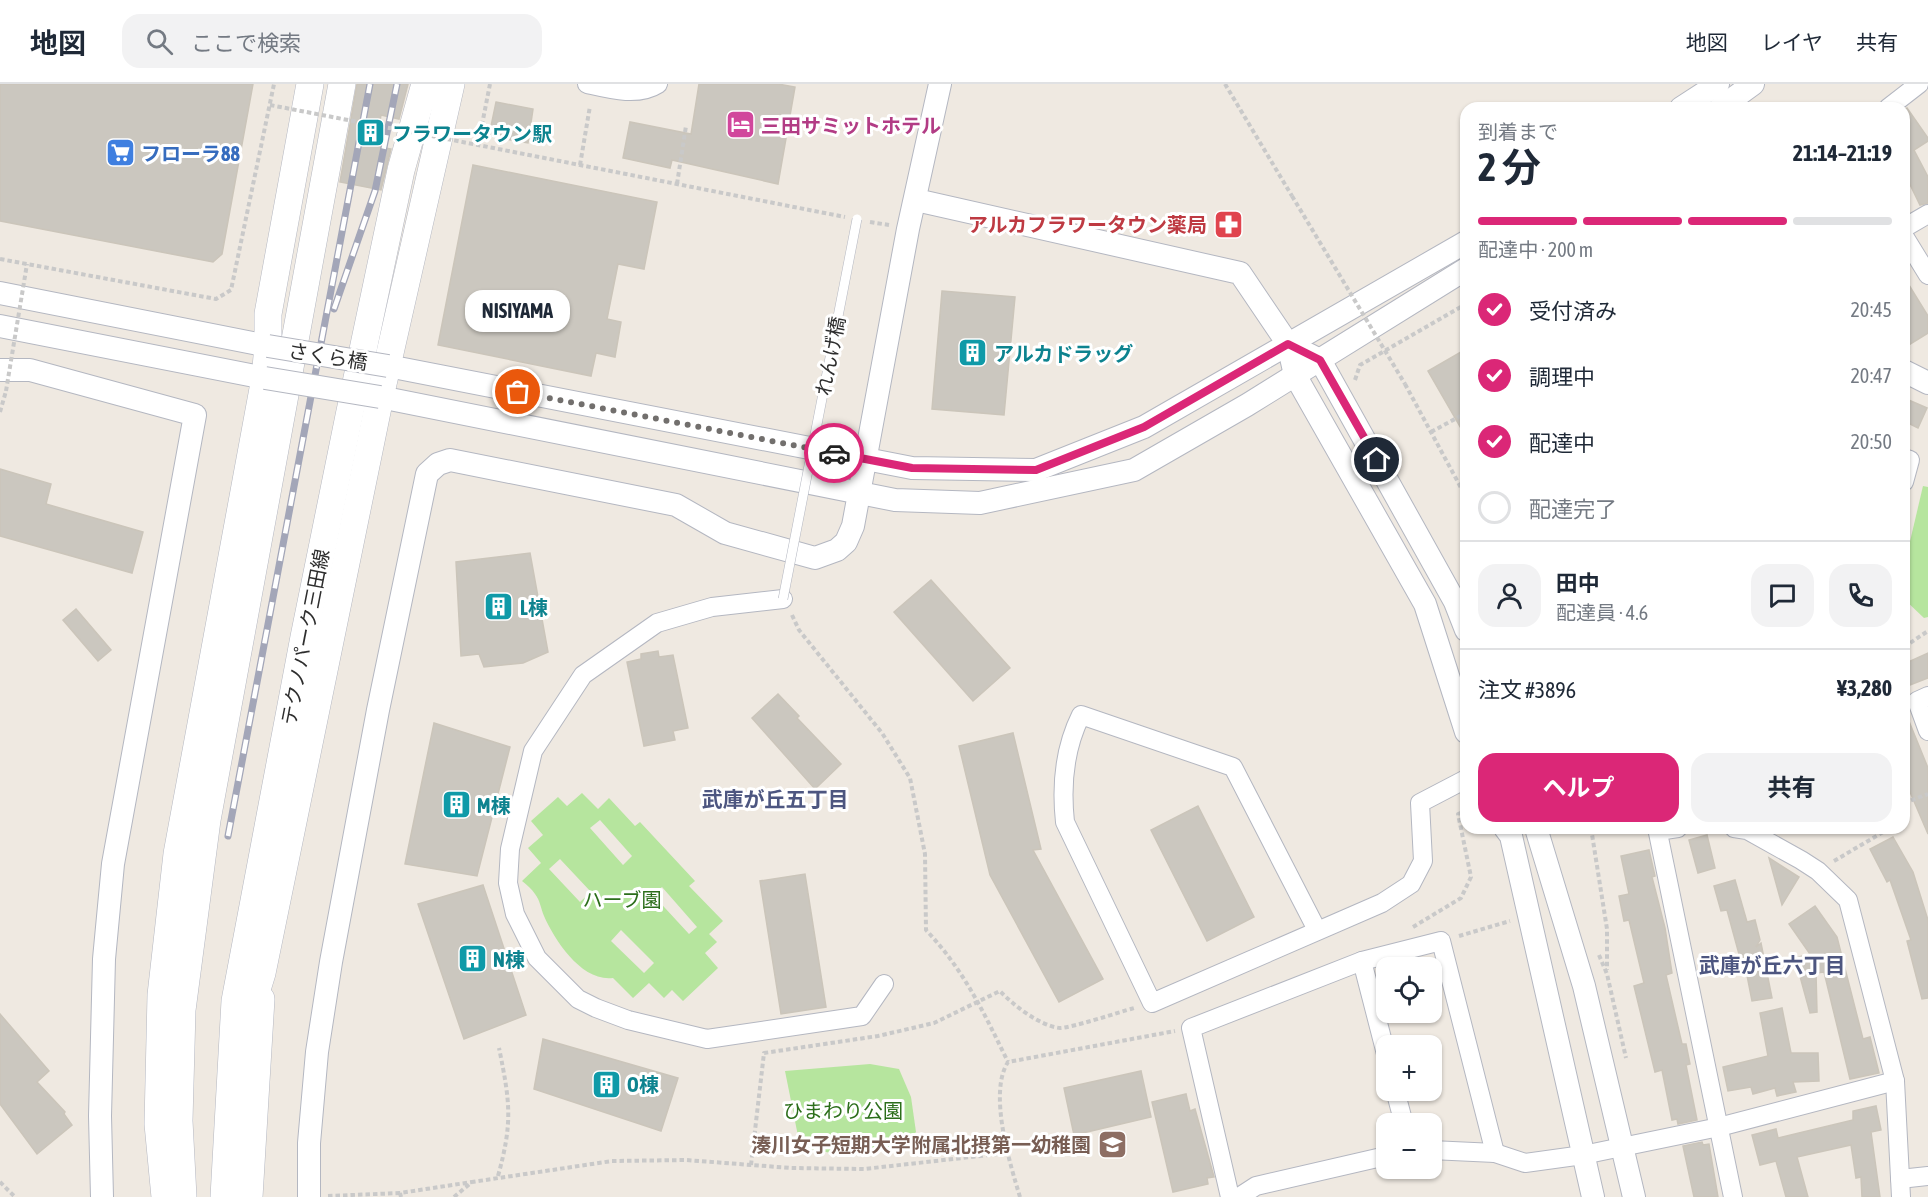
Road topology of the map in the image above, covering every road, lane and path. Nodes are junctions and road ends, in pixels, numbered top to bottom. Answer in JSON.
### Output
{"nodes":[{"id":1,"x":274,"y":84,"type":"edge"},
{"id":2,"x":310,"y":84,"type":"edge"},
{"id":3,"x":342,"y":84,"type":"edge"},
{"id":4,"x":425,"y":84,"type":"edge"},
{"id":5,"x":452,"y":84,"type":"edge"},
{"id":6,"x":489,"y":84,"type":"edge"},
{"id":7,"x":587,"y":84,"type":"edge"},
{"id":8,"x":658,"y":84,"type":"edge"},
{"id":9,"x":940,"y":84,"type":"edge"},
{"id":10,"x":1226,"y":84,"type":"edge"},
{"id":11,"x":1753,"y":84,"type":"edge"},
{"id":12,"x":1918,"y":84,"type":"edge"},
{"id":13,"x":1716,"y":97,"type":"edge"},
{"id":14,"x":1700,"y":102,"type":"edge"},
{"id":15,"x":1896,"y":102,"type":"edge"},
{"id":16,"x":270,"y":105,"type":"junction"},
{"id":17,"x":590,"y":106,"type":"dead end"},
{"id":18,"x":686,"y":126,"type":"dead end"},
{"id":19,"x":478,"y":145,"type":"junction"},
{"id":20,"x":580,"y":165,"type":"junction"},
{"id":21,"x":677,"y":184,"type":"junction"},
{"id":22,"x":916,"y":200,"type":"junction"},
{"id":23,"x":1928,"y":214,"type":"edge"},
{"id":24,"x":857,"y":219,"type":"junction"},
{"id":25,"x":1910,"y":224,"type":"edge"},
{"id":26,"x":908,"y":229,"type":"junction"},
{"id":27,"x":1460,"y":245,"type":"edge"},
{"id":28,"x":1910,"y":246,"type":"edge"},
{"id":29,"x":0,"y":260,"type":"edge"},
{"id":30,"x":27,"y":264,"type":"junction"},
{"id":31,"x":1460,"y":272,"type":"edge"},
{"id":32,"x":1928,"y":275,"type":"edge"},
{"id":33,"x":0,"y":293,"type":"edge"},
{"id":34,"x":1460,"y":307,"type":"edge"},
{"id":35,"x":0,"y":326,"type":"edge"},
{"id":36,"x":1288,"y":344,"type":"junction"},
{"id":37,"x":268,"y":346,"type":"junction"},
{"id":38,"x":1320,"y":360,"type":"junction"},
{"id":39,"x":388,"y":366,"type":"junction"},
{"id":40,"x":1910,"y":374,"type":"edge"},
{"id":41,"x":1295,"y":375,"type":"junction"},
{"id":42,"x":265,"y":378,"type":"junction"},
{"id":43,"x":3,"y":380,"type":"edge"},
{"id":44,"x":1928,"y":383,"type":"edge"},
{"id":45,"x":1354,"y":385,"type":"dead end"},
{"id":46,"x":380,"y":397,"type":"junction"},
{"id":47,"x":0,"y":412,"type":"edge"},
{"id":48,"x":1460,"y":416,"type":"edge"},
{"id":49,"x":1431,"y":432,"type":"junction"},
{"id":50,"x":865,"y":459,"type":"junction"},
{"id":51,"x":1460,"y":486,"type":"edge"},
{"id":52,"x":859,"y":492,"type":"junction"},
{"id":53,"x":783,"y":598,"type":"junction"},
{"id":54,"x":1460,"y":615,"type":"edge"},
{"id":55,"x":1928,"y":632,"type":"edge"},
{"id":56,"x":1910,"y":642,"type":"edge"},
{"id":57,"x":1928,"y":696,"type":"edge"},
{"id":58,"x":1460,"y":713,"type":"edge"},
{"id":59,"x":1928,"y":730,"type":"edge"},
{"id":60,"x":1460,"y":783,"type":"edge"},
{"id":61,"x":1928,"y":794,"type":"edge"},
{"id":62,"x":1910,"y":801,"type":"edge"},
{"id":63,"x":1462,"y":834,"type":"edge"},
{"id":64,"x":1510,"y":834,"type":"edge"},
{"id":65,"x":1538,"y":834,"type":"edge"},
{"id":66,"x":1592,"y":834,"type":"edge"},
{"id":67,"x":1659,"y":834,"type":"edge"},
{"id":68,"x":1754,"y":834,"type":"edge"},
{"id":69,"x":1880,"y":834,"type":"edge"},
{"id":70,"x":1818,"y":871,"type":"junction"},
{"id":71,"x":1530,"y":914,"type":"junction"},
{"id":72,"x":1412,"y":928,"type":"dead end"},
{"id":73,"x":1317,"y":930,"type":"junction"},
{"id":74,"x":1441,"y":941,"type":"junction"},
{"id":75,"x":1362,"y":961,"type":"junction"},
{"id":76,"x":262,"y":973,"type":"junction"},
{"id":77,"x":1607,"y":974,"type":"dead end"},
{"id":78,"x":884,"y":984,"type":"dead end"},
{"id":79,"x":161,"y":995,"type":"junction"},
{"id":80,"x":978,"y":1000,"type":"junction"},
{"id":81,"x":1152,"y":1003,"type":"junction"},
{"id":82,"x":1191,"y":1028,"type":"junction"},
{"id":83,"x":1381,"y":1035,"type":"edge"},
{"id":84,"x":499,"y":1048,"type":"dead end"},
{"id":85,"x":1008,"y":1062,"type":"junction"},
{"id":86,"x":1895,"y":1081,"type":"junction"},
{"id":87,"x":1719,"y":1127,"type":"junction"},
{"id":88,"x":1623,"y":1148,"type":"junction"},
{"id":89,"x":1442,"y":1151,"type":"edge"},
{"id":90,"x":1007,"y":1153,"type":"junction"},
{"id":91,"x":1495,"y":1153,"type":"junction"},
{"id":92,"x":1583,"y":1155,"type":"junction"},
{"id":93,"x":1376,"y":1158,"type":"edge"},
{"id":94,"x":224,"y":1163,"type":"junction"},
{"id":95,"x":751,"y":1165,"type":"junction"},
{"id":96,"x":498,"y":1176,"type":"junction"},
{"id":97,"x":1928,"y":1176,"type":"edge"},
{"id":98,"x":0,"y":1182,"type":"edge"},
{"id":99,"x":472,"y":1182,"type":"junction"},
{"id":100,"x":1901,"y":1188,"type":"edge"},
{"id":101,"x":400,"y":1195,"type":"edge"},
{"id":102,"x":15,"y":1197,"type":"edge"},
{"id":103,"x":102,"y":1197,"type":"edge"},
{"id":104,"x":155,"y":1197,"type":"edge"},
{"id":105,"x":165,"y":1197,"type":"edge"},
{"id":106,"x":183,"y":1197,"type":"edge"},
{"id":107,"x":224,"y":1197,"type":"edge"},
{"id":108,"x":249,"y":1197,"type":"edge"},
{"id":109,"x":309,"y":1197,"type":"edge"},
{"id":110,"x":454,"y":1197,"type":"edge"},
{"id":111,"x":1020,"y":1197,"type":"edge"},
{"id":112,"x":1230,"y":1197,"type":"edge"},
{"id":113,"x":1239,"y":1197,"type":"edge"},
{"id":114,"x":1593,"y":1197,"type":"edge"},
{"id":115,"x":1634,"y":1197,"type":"edge"},
{"id":116,"x":1733,"y":1197,"type":"edge"}],
"edges":[{"from":1,"to":16,"type":"path"},
{"from":2,"to":37,"type":"main road"},
{"from":3,"to":106,"type":"main road"},
{"from":4,"to":94,"type":"main road","name":"テクノパーク三田線"},
{"from":5,"to":39,"type":"main road"},
{"from":6,"to":19,"type":"path"},
{"from":7,"to":8,"type":"street"},
{"from":9,"to":22,"type":"street"},
{"from":10,"to":49,"type":"path","bridge":true},
{"from":11,"to":13,"type":"street"},
{"from":12,"to":15,"type":"street"},
{"from":13,"to":14,"type":"street"},
{"from":16,"to":19,"type":"path","bridge":true},
{"from":16,"to":30,"type":"path"},
{"from":17,"to":20,"type":"path"},
{"from":18,"to":21,"type":"path"},
{"from":19,"to":20,"type":"path"},
{"from":20,"to":21,"type":"path"},
{"from":21,"to":24,"type":"path"},
{"from":22,"to":26,"type":"street"},
{"from":22,"to":36,"type":"street"},
{"from":23,"to":25,"type":"street"},
{"from":24,"to":26,"type":"path"},
{"from":24,"to":53,"type":"lane","name":"れんげ橋","bridge":true},
{"from":26,"to":50,"type":"street"},
{"from":27,"to":36,"type":"street","name":"さくら橋"},
{"from":28,"to":32,"type":"street"},
{"from":29,"to":30,"type":"path"},
{"from":30,"to":43,"type":"path","bridge":true},
{"from":31,"to":38,"type":"street","name":"さくら橋"},
{"from":33,"to":37,"type":"street","name":"さくら橋"},
{"from":34,"to":45,"type":"path"},
{"from":35,"to":42,"type":"street","name":"さくら橋"},
{"from":36,"to":38,"type":"street"},
{"from":36,"to":41,"type":"street"},
{"from":36,"to":50,"type":"street","name":"さくら橋"},
{"from":37,"to":39,"type":"street","name":"さくら橋","bridge":true},
{"from":37,"to":42,"type":"main road"},
{"from":38,"to":41,"type":"street","name":"さくら橋"},
{"from":38,"to":54,"type":"street"},
{"from":39,"to":46,"type":"main road"},
{"from":39,"to":50,"type":"street","name":"さくら橋"},
{"from":40,"to":44,"type":"street"},
{"from":41,"to":52,"type":"street","name":"さくら橋"},
{"from":41,"to":58,"type":"street"},
{"from":42,"to":46,"type":"street","name":"さくら橋","bridge":true},
{"from":42,"to":79,"type":"main road"},
{"from":43,"to":47,"type":"path"},
{"from":43,"to":103,"type":"street"},
{"from":46,"to":52,"type":"street","name":"さくら橋"},
{"from":46,"to":76,"type":"main road"},
{"from":48,"to":49,"type":"path"},
{"from":49,"to":51,"type":"path"},
{"from":50,"to":52,"type":"street"},
{"from":52,"to":109,"type":"street"},
{"from":53,"to":78,"type":"street"},
{"from":53,"to":80,"type":"path"},
{"from":55,"to":56,"type":"path"},
{"from":57,"to":59,"type":"street"},
{"from":60,"to":73,"type":"street"},
{"from":61,"to":62,"type":"path"},
{"from":63,"to":72,"type":"path"},
{"from":64,"to":71,"type":"street"},
{"from":65,"to":88,"type":"street"},
{"from":66,"to":77,"type":"path"},
{"from":67,"to":87,"type":"street"},
{"from":68,"to":70,"type":"street"},
{"from":69,"to":70,"type":"path"},
{"from":70,"to":86,"type":"street"},
{"from":71,"to":74,"type":"path"},
{"from":71,"to":92,"type":"street"},
{"from":73,"to":81,"type":"street"},
{"from":73,"to":81,"type":"street"},
{"from":74,"to":75,"type":"street"},
{"from":74,"to":91,"type":"street"},
{"from":75,"to":82,"type":"street"},
{"from":75,"to":83,"type":"street"},
{"from":76,"to":94,"type":"main road"},
{"from":76,"to":108,"type":"main road"},
{"from":79,"to":104,"type":"main road"},
{"from":79,"to":105,"type":"main road"},
{"from":80,"to":81,"type":"path"},
{"from":80,"to":85,"type":"path"},
{"from":80,"to":95,"type":"path"},
{"from":82,"to":85,"type":"path"},
{"from":82,"to":112,"type":"street"},
{"from":84,"to":96,"type":"path"},
{"from":85,"to":90,"type":"path"},
{"from":86,"to":87,"type":"street"},
{"from":86,"to":100,"type":"street"},
{"from":87,"to":88,"type":"street"},
{"from":87,"to":116,"type":"street"},
{"from":88,"to":92,"type":"street"},
{"from":88,"to":115,"type":"street"},
{"from":89,"to":91,"type":"street"},
{"from":90,"to":95,"type":"path"},
{"from":90,"to":111,"type":"path"},
{"from":91,"to":92,"type":"street"},
{"from":92,"to":114,"type":"street"},
{"from":93,"to":113,"type":"street"},
{"from":94,"to":107,"type":"main road","name":"テクノパーク三田線"},
{"from":95,"to":96,"type":"path"},
{"from":96,"to":99,"type":"path"},
{"from":97,"to":100,"type":"street"},
{"from":98,"to":102,"type":"path"},
{"from":99,"to":101,"type":"path"},
{"from":99,"to":110,"type":"path"},
{"from":101,"to":109,"type":"path"}]}
